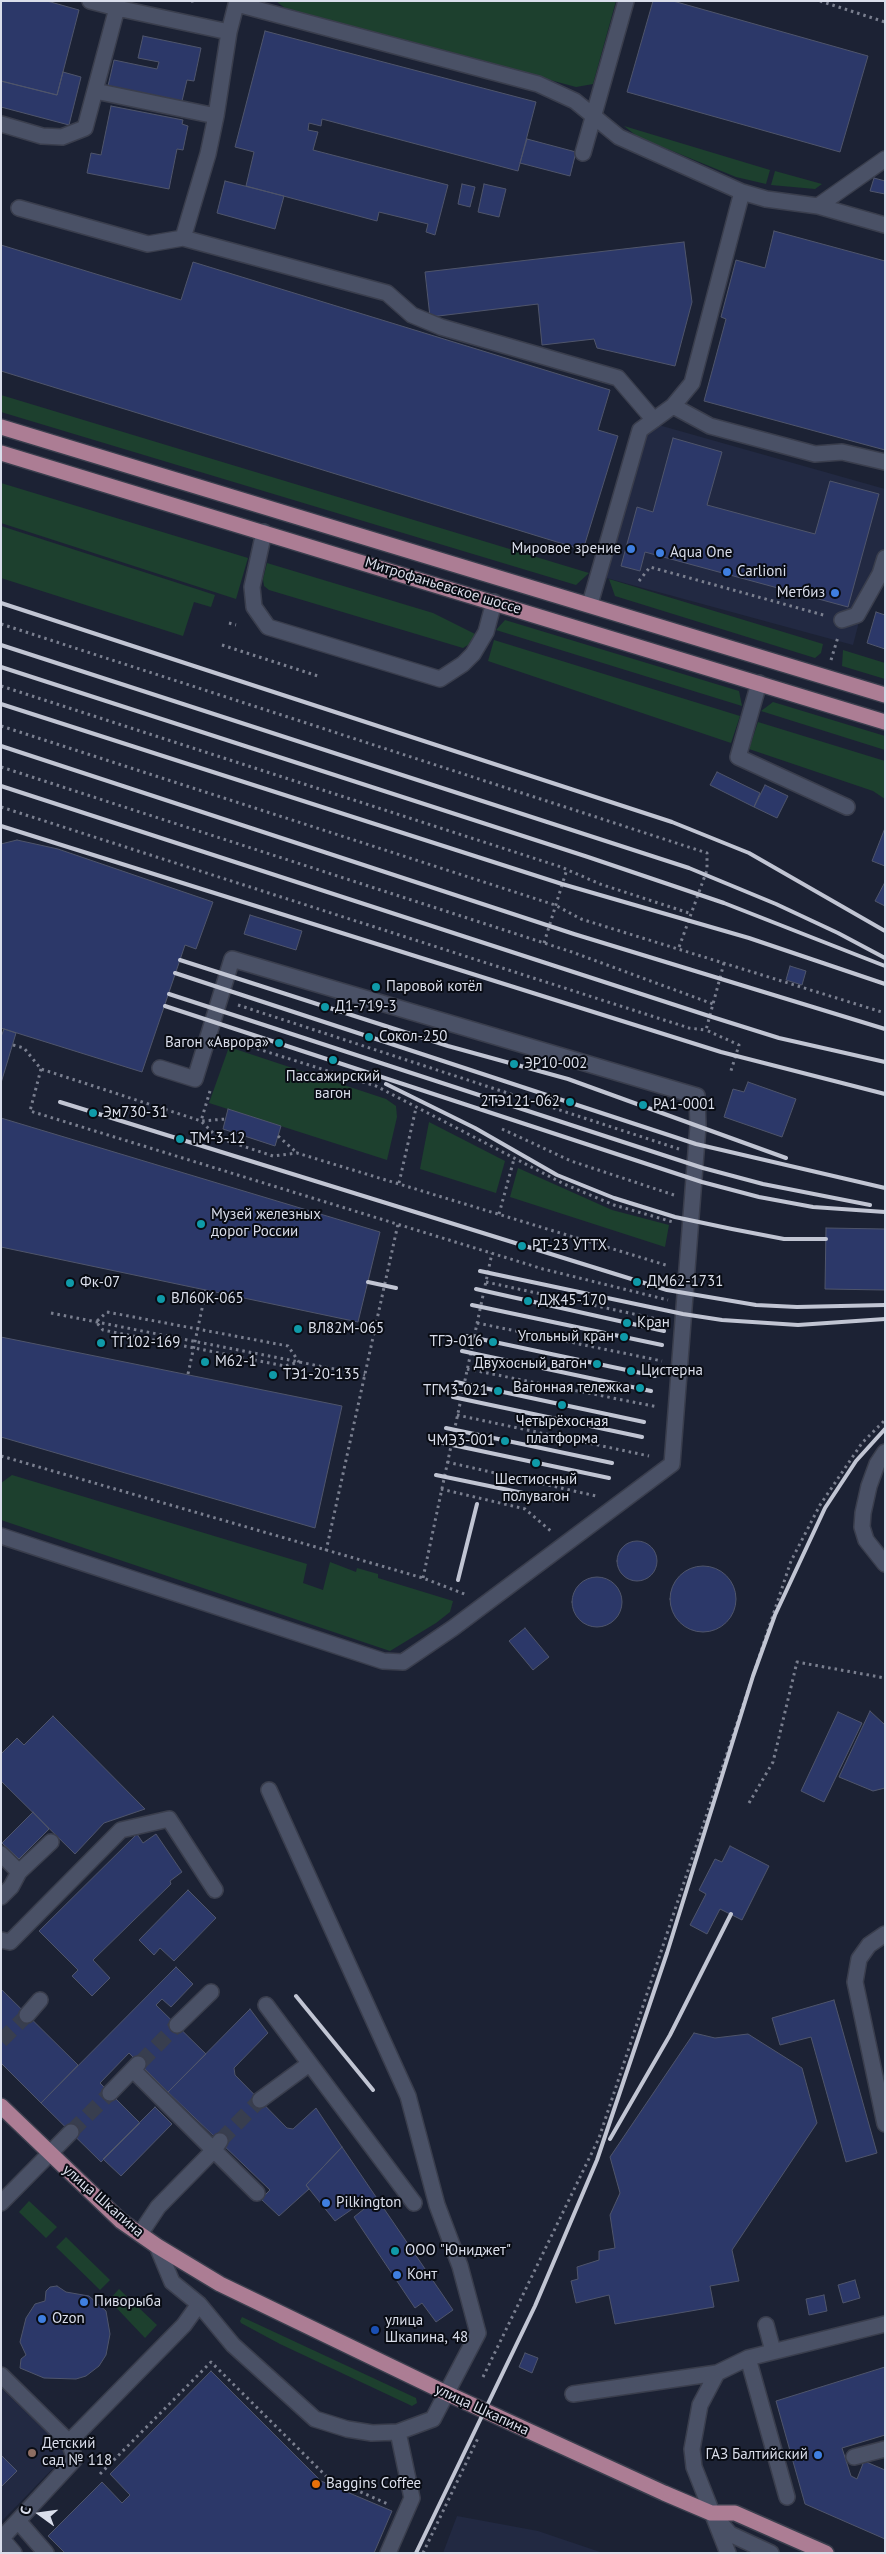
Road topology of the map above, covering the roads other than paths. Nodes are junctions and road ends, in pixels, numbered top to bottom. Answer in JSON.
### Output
{"nodes":[{"id":1,"x":90,"y":1,"type":"edge"},
{"id":2,"x":626,"y":1,"type":"edge"},
{"id":3,"x":237,"y":3,"type":"edge"},
{"id":4,"x":117,"y":8,"type":"junction"},
{"id":5,"x":228,"y":32,"type":"junction"},
{"id":6,"x":95,"y":91,"type":"junction"},
{"id":7,"x":216,"y":116,"type":"junction"},
{"id":8,"x":594,"y":117,"type":"junction"},
{"id":9,"x":1,"y":124,"type":"edge"},
{"id":10,"x":583,"y":152,"type":"dead end"},
{"id":11,"x":883,"y":158,"type":"edge"},
{"id":12,"x":742,"y":192,"type":"junction"},
{"id":13,"x":818,"y":206,"type":"junction"},
{"id":14,"x":19,"y":208,"type":"dead end"},
{"id":15,"x":885,"y":224,"type":"edge"},
{"id":16,"x":183,"y":238,"type":"junction"},
{"id":17,"x":673,"y":406,"type":"junction"},
{"id":18,"x":654,"y":420,"type":"junction"},
{"id":19,"x":1,"y":427,"type":"edge"},
{"id":20,"x":1,"y":453,"type":"edge"},
{"id":21,"x":885,"y":462,"type":"edge"},
{"id":22,"x":264,"y":532,"type":"junction"},
{"id":23,"x":885,"y":558,"type":"edge"},
{"id":24,"x":494,"y":602,"type":"junction"},
{"id":25,"x":590,"y":604,"type":"junction"},
{"id":26,"x":842,"y":620,"type":"road end"},
{"id":27,"x":759,"y":683,"type":"junction"},
{"id":28,"x":885,"y":695,"type":"edge"},
{"id":29,"x":885,"y":722,"type":"edge"},
{"id":30,"x":847,"y":807,"type":"dead end"},
{"id":31,"x":160,"y":1068,"type":"dead end"},
{"id":32,"x":885,"y":1452,"type":"edge"},
{"id":33,"x":1,"y":1536,"type":"edge"},
{"id":34,"x":885,"y":1564,"type":"edge"},
{"id":35,"x":269,"y":1790,"type":"dead end"},
{"id":36,"x":52,"y":1842,"type":"dead end"},
{"id":37,"x":1,"y":1854,"type":"edge"},
{"id":38,"x":19,"y":1872,"type":"junction"},
{"id":39,"x":215,"y":1890,"type":"dead end"},
{"id":40,"x":1,"y":1897,"type":"edge"},
{"id":41,"x":885,"y":1934,"type":"edge"},
{"id":42,"x":1,"y":1940,"type":"edge"},
{"id":43,"x":211,"y":1992,"type":"dead end"},
{"id":44,"x":40,"y":2000,"type":"dead end"},
{"id":45,"x":266,"y":2006,"type":"dead end"},
{"id":46,"x":27,"y":2015,"type":"tunnel mouth"},
{"id":47,"x":177,"y":2026,"type":"tunnel mouth"},
{"id":48,"x":309,"y":2064,"type":"junction"},
{"id":49,"x":110,"y":2093,"type":"tunnel mouth"},
{"id":50,"x":260,"y":2100,"type":"tunnel mouth"},
{"id":51,"x":1,"y":2106,"type":"edge"},
{"id":52,"x":885,"y":2124,"type":"edge"},
{"id":53,"x":71,"y":2132,"type":"tunnel mouth"},
{"id":54,"x":216,"y":2146,"type":"junction"},
{"id":55,"x":49,"y":2153,"type":"junction"},
{"id":56,"x":257,"y":2193,"type":"dead end"},
{"id":57,"x":1,"y":2203,"type":"edge"},
{"id":58,"x":414,"y":2203,"type":"dead end"},
{"id":59,"x":140,"y":2234,"type":"junction"},
{"id":60,"x":157,"y":2246,"type":"junction"},
{"id":61,"x":199,"y":2304,"type":"junction"},
{"id":62,"x":885,"y":2324,"type":"edge"},
{"id":63,"x":766,"y":2325,"type":"dead end"},
{"id":64,"x":773,"y":2351,"type":"junction"},
{"id":65,"x":748,"y":2358,"type":"junction"},
{"id":66,"x":717,"y":2373,"type":"junction"},
{"id":67,"x":1,"y":2375,"type":"edge"},
{"id":68,"x":446,"y":2394,"type":"junction"},
{"id":69,"x":573,"y":2394,"type":"dead end"},
{"id":70,"x":398,"y":2432,"type":"junction"},
{"id":71,"x":69,"y":2442,"type":"junction"},
{"id":72,"x":885,"y":2449,"type":"edge"},
{"id":73,"x":854,"y":2457,"type":"dead end"},
{"id":74,"x":787,"y":2497,"type":"dead end"},
{"id":75,"x":711,"y":2513,"type":"junction"},
{"id":76,"x":19,"y":2522,"type":"junction"},
{"id":77,"x":1,"y":2539,"type":"edge"},
{"id":78,"x":14,"y":2553,"type":"edge"},
{"id":79,"x":46,"y":2553,"type":"edge"},
{"id":80,"x":388,"y":2553,"type":"edge"},
{"id":81,"x":728,"y":2553,"type":"edge"},
{"id":82,"x":771,"y":2553,"type":"edge"},
{"id":83,"x":826,"y":2553,"type":"edge"}],
"edges":[{"from":1,"to":4,"type":"street"},
{"from":2,"to":8,"type":"street"},
{"from":3,"to":5,"type":"street"},
{"from":3,"to":8,"type":"street"},
{"from":4,"to":5,"type":"street"},
{"from":4,"to":6,"type":"street"},
{"from":5,"to":7,"type":"street"},
{"from":6,"to":7,"type":"street"},
{"from":6,"to":9,"type":"street"},
{"from":7,"to":16,"type":"street"},
{"from":8,"to":10,"type":"street"},
{"from":8,"to":12,"type":"street"},
{"from":11,"to":13,"type":"street"},
{"from":12,"to":13,"type":"street"},
{"from":12,"to":17,"type":"street"},
{"from":13,"to":15,"type":"street"},
{"from":14,"to":16,"type":"street"},
{"from":16,"to":18,"type":"street"},
{"from":17,"to":18,"type":"street"},
{"from":17,"to":21,"type":"street"},
{"from":18,"to":25,"type":"street"},
{"from":19,"to":25,"type":"main road","name":"Митрофаньевское шоссе"},
{"from":20,"to":22,"type":"main road","name":"Митрофаньевское шоссе"},
{"from":22,"to":24,"type":"main road","name":"Митрофаньевское шоссе"},
{"from":22,"to":24,"type":"street"},
{"from":23,"to":26,"type":"street"},
{"from":24,"to":27,"type":"main road","name":"Митрофаньевское шоссе"},
{"from":25,"to":28,"type":"main road","name":"Митрофаньевское шоссе"},
{"from":27,"to":29,"type":"main road","name":"Митрофаньевское шоссе"},
{"from":27,"to":30,"type":"street"},
{"from":31,"to":33,"type":"street"},
{"from":32,"to":34,"type":"street"},
{"from":35,"to":68,"type":"street"},
{"from":36,"to":38,"type":"street"},
{"from":37,"to":38,"type":"street"},
{"from":38,"to":40,"type":"street"},
{"from":39,"to":42,"type":"street"},
{"from":41,"to":52,"type":"street"},
{"from":43,"to":47,"type":"street"},
{"from":44,"to":46,"type":"street"},
{"from":45,"to":48,"type":"street"},
{"from":48,"to":50,"type":"street"},
{"from":48,"to":58,"type":"street"},
{"from":49,"to":54,"type":"street"},
{"from":51,"to":55,"type":"main road","name":"улица Шкапина"},
{"from":53,"to":55,"type":"street"},
{"from":54,"to":56,"type":"street"},
{"from":54,"to":59,"type":"street"},
{"from":55,"to":57,"type":"street"},
{"from":55,"to":59,"type":"main road","name":"улица Шкапина"},
{"from":59,"to":60,"type":"main road","name":"улица Шкапина"},
{"from":60,"to":61,"type":"street"},
{"from":60,"to":68,"type":"main road","name":"улица Шкапина"},
{"from":61,"to":70,"type":"street"},
{"from":61,"to":71,"type":"street"},
{"from":62,"to":64,"type":"street"},
{"from":63,"to":64,"type":"street"},
{"from":64,"to":65,"type":"street"},
{"from":65,"to":66,"type":"street"},
{"from":65,"to":74,"type":"street"},
{"from":66,"to":69,"type":"street"},
{"from":66,"to":75,"type":"street"},
{"from":67,"to":71,"type":"street"},
{"from":68,"to":70,"type":"street"},
{"from":68,"to":75,"type":"main road","name":"улица Шкапина"},
{"from":70,"to":80,"type":"street"},
{"from":71,"to":76,"type":"street"},
{"from":72,"to":73,"type":"street"},
{"from":75,"to":81,"type":"street"},
{"from":75,"to":82,"type":"street"},
{"from":75,"to":83,"type":"main road"},
{"from":76,"to":77,"type":"street"},
{"from":76,"to":79,"type":"street"},
{"from":77,"to":78,"type":"street"}]}
